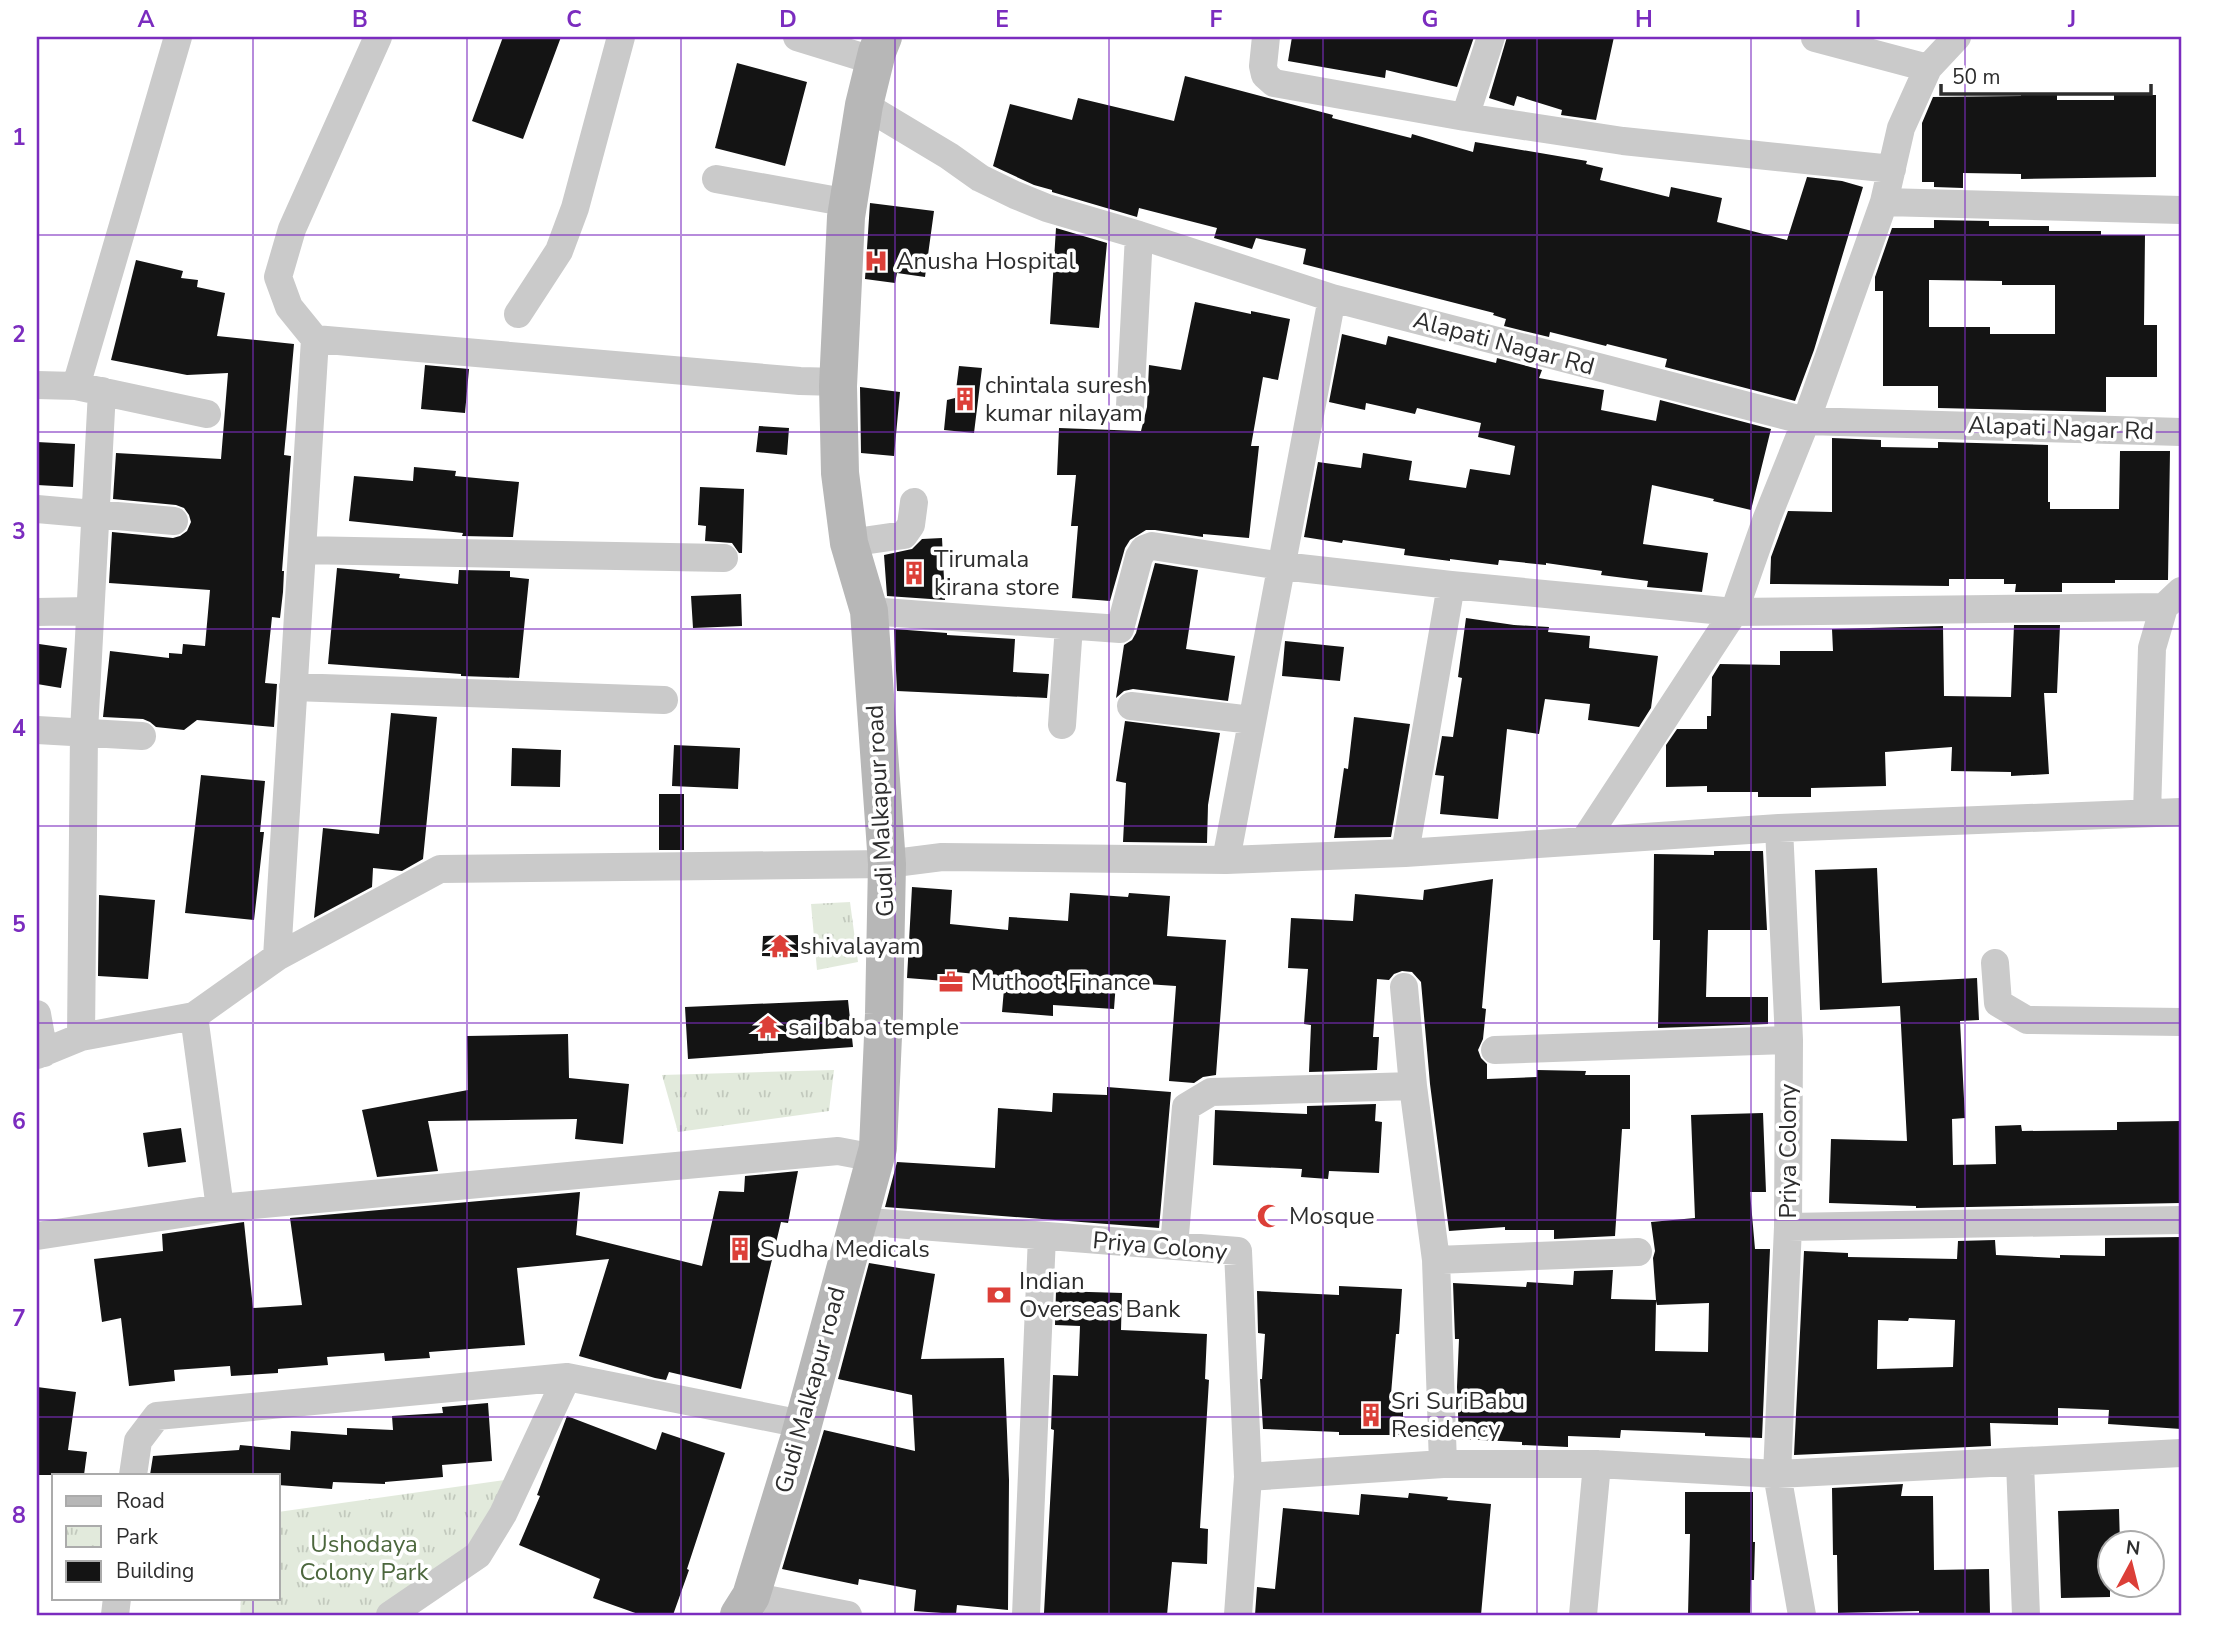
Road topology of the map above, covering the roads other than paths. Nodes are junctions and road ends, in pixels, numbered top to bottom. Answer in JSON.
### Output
{"nodes":[{"id":1,"x":178,"y":37,"type":"edge"},
{"id":2,"x":378,"y":37,"type":"edge"},
{"id":3,"x":621,"y":37,"type":"edge"},
{"id":4,"x":797,"y":37,"type":"edge"},
{"id":5,"x":1266,"y":37,"type":"edge"},
{"id":6,"x":1491,"y":37,"type":"edge"},
{"id":7,"x":1957,"y":37,"type":"edge"},
{"id":8,"x":1815,"y":38,"type":"edge"},
{"id":9,"x":879,"y":49,"type":"edge"},
{"id":10,"x":1928,"y":68,"type":"junction"},
{"id":11,"x":864,"y":105,"type":"junction"},
{"id":12,"x":1465,"y":117,"type":"junction"},
{"id":13,"x":1892,"y":169,"type":"junction"},
{"id":14,"x":716,"y":179,"type":"dead end"},
{"id":15,"x":1884,"y":202,"type":"junction"},
{"id":16,"x":849,"y":203,"type":"junction"},
{"id":17,"x":2181,"y":210,"type":"edge"},
{"id":18,"x":1139,"y":235,"type":"junction"},
{"id":19,"x":1332,"y":298,"type":"junction"},
{"id":20,"x":518,"y":314,"type":"dead end"},
{"id":21,"x":315,"y":339,"type":"junction"},
{"id":22,"x":839,"y":382,"type":"junction"},
{"id":23,"x":37,"y":385,"type":"edge"},
{"id":24,"x":89,"y":388,"type":"junction"},
{"id":25,"x":1130,"y":406,"type":"dead end"},
{"id":26,"x":207,"y":414,"type":"dead end"},
{"id":27,"x":1806,"y":421,"type":"junction"},
{"id":28,"x":2181,"y":432,"type":"edge"},
{"id":29,"x":914,"y":502,"type":"dead end"},
{"id":30,"x":37,"y":509,"type":"edge"},
{"id":31,"x":97,"y":515,"type":"junction"},
{"id":32,"x":174,"y":521,"type":"dead end"},
{"id":33,"x":849,"y":543,"type":"junction"},
{"id":34,"x":302,"y":550,"type":"junction"},
{"id":35,"x":724,"y":558,"type":"dead end"},
{"id":36,"x":1282,"y":566,"type":"junction"},
{"id":37,"x":1451,"y":585,"type":"junction"},
{"id":38,"x":2173,"y":599,"type":"edge"},
{"id":39,"x":90,"y":611,"type":"junction"},
{"id":40,"x":869,"y":611,"type":"junction"},
{"id":41,"x":37,"y":612,"type":"edge"},
{"id":42,"x":1734,"y":612,"type":"junction"},
{"id":43,"x":1069,"y":626,"type":"junction"},
{"id":44,"x":293,"y":687,"type":"junction"},
{"id":45,"x":664,"y":700,"type":"dead end"},
{"id":46,"x":1131,"y":706,"type":"dead end"},
{"id":47,"x":1252,"y":720,"type":"junction"},
{"id":48,"x":1062,"y":725,"type":"dead end"},
{"id":49,"x":37,"y":730,"type":"edge"},
{"id":50,"x":84,"y":732,"type":"junction"},
{"id":51,"x":142,"y":736,"type":"dead end"},
{"id":52,"x":2181,"y":812,"type":"edge"},
{"id":53,"x":2147,"y":813,"type":"junction"},
{"id":54,"x":1779,"y":828,"type":"junction"},
{"id":55,"x":1584,"y":841,"type":"junction"},
{"id":56,"x":1405,"y":853,"type":"junction"},
{"id":57,"x":1226,"y":860,"type":"junction"},
{"id":58,"x":887,"y":863,"type":"junction"},
{"id":59,"x":277,"y":957,"type":"junction"},
{"id":60,"x":1995,"y":963,"type":"dead end"},
{"id":61,"x":1404,"y":987,"type":"dead end"},
{"id":62,"x":37,"y":1014,"type":"edge"},
{"id":63,"x":194,"y":1016,"type":"junction"},
{"id":64,"x":2181,"y":1022,"type":"edge"},
{"id":65,"x":80,"y":1037,"type":"junction"},
{"id":66,"x":1789,"y":1040,"type":"junction"},
{"id":67,"x":1495,"y":1050,"type":"dead end"},
{"id":68,"x":40,"y":1054,"type":"edge"},
{"id":69,"x":1413,"y":1086,"type":"junction"},
{"id":70,"x":875,"y":1158,"type":"junction"},
{"id":71,"x":220,"y":1208,"type":"junction"},
{"id":72,"x":2181,"y":1220,"type":"edge"},
{"id":73,"x":857,"y":1221,"type":"junction"},
{"id":74,"x":1788,"y":1227,"type":"junction"},
{"id":75,"x":37,"y":1236,"type":"edge"},
{"id":76,"x":1042,"y":1236,"type":"junction"},
{"id":77,"x":1174,"y":1246,"type":"junction"},
{"id":78,"x":1638,"y":1252,"type":"dead end"},
{"id":79,"x":1436,"y":1260,"type":"junction"},
{"id":80,"x":567,"y":1377,"type":"junction"},
{"id":81,"x":803,"y":1424,"type":"junction"},
{"id":82,"x":2181,"y":1453,"type":"edge"},
{"id":83,"x":2020,"y":1463,"type":"junction"},
{"id":84,"x":1443,"y":1464,"type":"junction"},
{"id":85,"x":1597,"y":1464,"type":"junction"},
{"id":86,"x":134,"y":1474,"type":"edge"},
{"id":87,"x":1777,"y":1474,"type":"junction"},
{"id":88,"x":1248,"y":1477,"type":"junction"},
{"id":89,"x":745,"y":1605,"type":"edge"},
{"id":90,"x":390,"y":1615,"type":"edge"},
{"id":91,"x":848,"y":1615,"type":"edge"},
{"id":92,"x":1026,"y":1615,"type":"edge"},
{"id":93,"x":1238,"y":1615,"type":"edge"},
{"id":94,"x":1583,"y":1615,"type":"edge"},
{"id":95,"x":1802,"y":1615,"type":"edge"},
{"id":96,"x":2026,"y":1615,"type":"edge"}],
"edges":[{"from":1,"to":24,"type":"street"},
{"from":2,"to":21,"type":"street"},
{"from":3,"to":20,"type":"street"},
{"from":4,"to":9,"type":"street"},
{"from":5,"to":12,"type":"street"},
{"from":6,"to":12,"type":"street"},
{"from":7,"to":10,"type":"street"},
{"from":8,"to":10,"type":"street"},
{"from":9,"to":11,"type":"street","name":"Gudi Malkapur road"},
{"from":10,"to":13,"type":"street"},
{"from":11,"to":16,"type":"street","name":"Gudi Malkapur road"},
{"from":11,"to":18,"type":"street","name":"Alapati Nagar Rd"},
{"from":12,"to":13,"type":"street"},
{"from":13,"to":15,"type":"street"},
{"from":14,"to":16,"type":"street"},
{"from":15,"to":17,"type":"street"},
{"from":15,"to":27,"type":"street"},
{"from":16,"to":22,"type":"street","name":"Gudi Malkapur road"},
{"from":18,"to":19,"type":"street","name":"Alapati Nagar Rd"},
{"from":18,"to":25,"type":"street"},
{"from":19,"to":27,"type":"street","name":"Alapati Nagar Rd"},
{"from":19,"to":36,"type":"street"},
{"from":21,"to":22,"type":"street"},
{"from":21,"to":34,"type":"street"},
{"from":22,"to":33,"type":"street","name":"Gudi Malkapur road"},
{"from":23,"to":24,"type":"street"},
{"from":24,"to":26,"type":"street"},
{"from":24,"to":31,"type":"street"},
{"from":27,"to":28,"type":"street","name":"Alapati Nagar Rd"},
{"from":27,"to":42,"type":"street"},
{"from":29,"to":33,"type":"street"},
{"from":30,"to":31,"type":"street"},
{"from":31,"to":32,"type":"street"},
{"from":31,"to":39,"type":"street"},
{"from":33,"to":40,"type":"street","name":"Gudi Malkapur road"},
{"from":34,"to":35,"type":"street"},
{"from":34,"to":44,"type":"street"},
{"from":36,"to":37,"type":"street"},
{"from":36,"to":43,"type":"street"},
{"from":36,"to":47,"type":"street"},
{"from":37,"to":42,"type":"street"},
{"from":37,"to":56,"type":"street"},
{"from":38,"to":42,"type":"street"},
{"from":38,"to":53,"type":"street"},
{"from":39,"to":41,"type":"street"},
{"from":39,"to":50,"type":"street"},
{"from":40,"to":43,"type":"street"},
{"from":40,"to":58,"type":"street","name":"Gudi Malkapur road"},
{"from":42,"to":55,"type":"street"},
{"from":43,"to":48,"type":"street"},
{"from":44,"to":45,"type":"street"},
{"from":44,"to":59,"type":"street"},
{"from":46,"to":47,"type":"street"},
{"from":47,"to":57,"type":"street"},
{"from":49,"to":50,"type":"street"},
{"from":50,"to":51,"type":"street"},
{"from":50,"to":65,"type":"street"},
{"from":52,"to":53,"type":"street"},
{"from":53,"to":54,"type":"street"},
{"from":54,"to":55,"type":"street"},
{"from":54,"to":66,"type":"street","name":"Priya Colony"},
{"from":55,"to":56,"type":"street"},
{"from":56,"to":57,"type":"street"},
{"from":57,"to":58,"type":"street"},
{"from":58,"to":59,"type":"street"},
{"from":58,"to":70,"type":"street","name":"Gudi Malkapur road"},
{"from":59,"to":63,"type":"street"},
{"from":60,"to":64,"type":"street"},
{"from":61,"to":69,"type":"street"},
{"from":62,"to":68,"type":"street"},
{"from":63,"to":65,"type":"street"},
{"from":63,"to":71,"type":"street"},
{"from":65,"to":68,"type":"street"},
{"from":66,"to":67,"type":"street"},
{"from":66,"to":74,"type":"street","name":"Priya Colony"},
{"from":69,"to":77,"type":"street"},
{"from":69,"to":79,"type":"street"},
{"from":70,"to":71,"type":"street"},
{"from":70,"to":73,"type":"street","name":"Gudi Malkapur road"},
{"from":71,"to":75,"type":"street"},
{"from":72,"to":74,"type":"street"},
{"from":73,"to":76,"type":"street","name":"Priya Colony"},
{"from":73,"to":81,"type":"street","name":"Gudi Malkapur road"},
{"from":74,"to":87,"type":"street","name":"Priya Colony"},
{"from":76,"to":77,"type":"street","name":"Priya Colony"},
{"from":76,"to":92,"type":"street"},
{"from":77,"to":88,"type":"street","name":"Priya Colony"},
{"from":78,"to":79,"type":"street"},
{"from":79,"to":84,"type":"street"},
{"from":80,"to":81,"type":"street"},
{"from":80,"to":86,"type":"street"},
{"from":80,"to":90,"type":"street"},
{"from":81,"to":89,"type":"street","name":"Gudi Malkapur road"},
{"from":82,"to":83,"type":"street"},
{"from":83,"to":87,"type":"street"},
{"from":83,"to":96,"type":"street"},
{"from":84,"to":85,"type":"street"},
{"from":84,"to":88,"type":"street"},
{"from":85,"to":87,"type":"street"},
{"from":85,"to":94,"type":"street"},
{"from":87,"to":95,"type":"street","name":"Priya Colony"},
{"from":88,"to":93,"type":"street","name":"Priya Colony"},
{"from":89,"to":91,"type":"street"}]}
